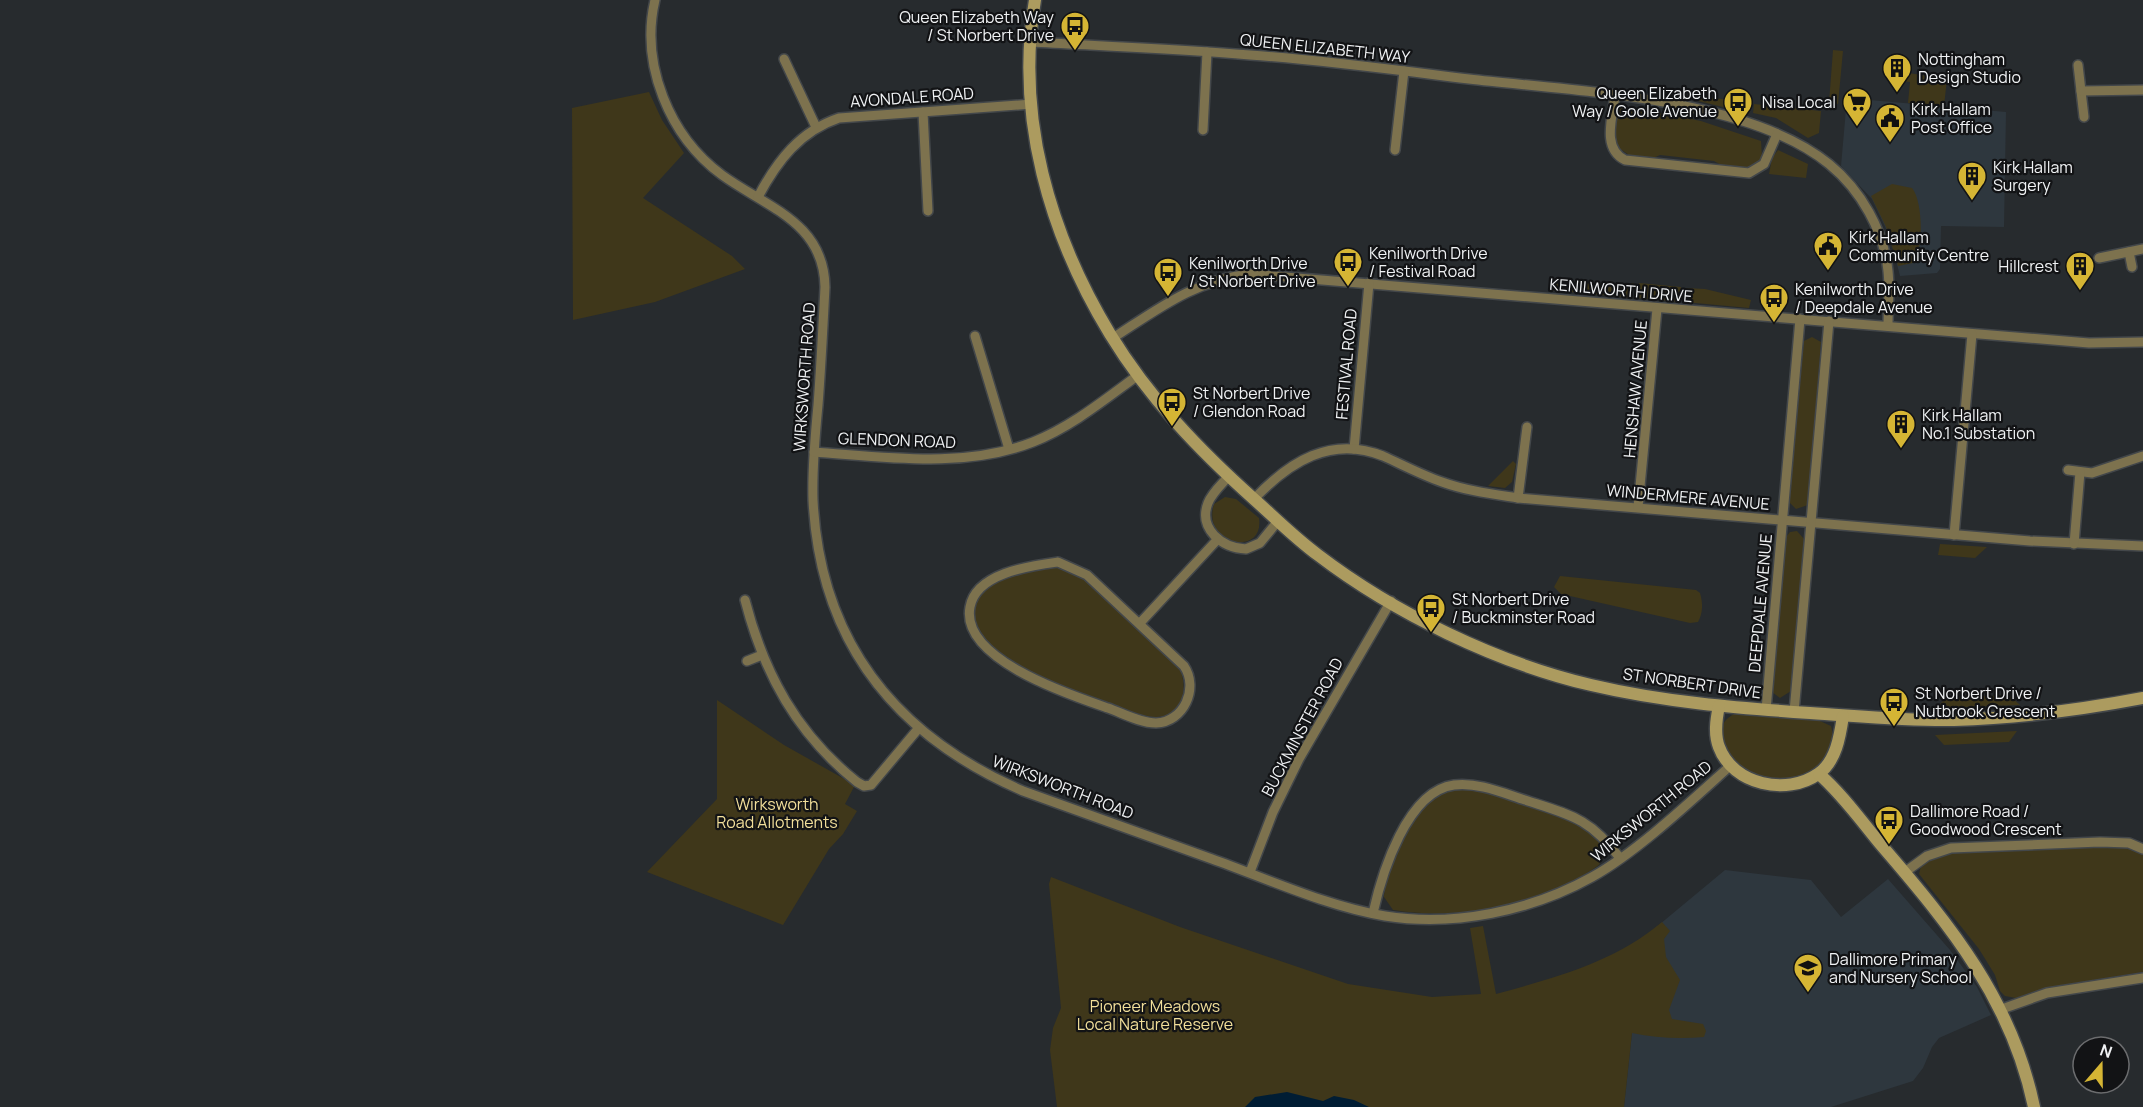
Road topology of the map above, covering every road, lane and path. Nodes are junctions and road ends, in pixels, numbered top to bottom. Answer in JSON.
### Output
{"nodes":[{"id":1,"x":655,"y":0,"type":"edge"},
{"id":2,"x":1035,"y":0,"type":"edge"},
{"id":3,"x":1031,"y":42,"type":"junction"},
{"id":4,"x":1207,"y":52,"type":"junction"},
{"id":5,"x":784,"y":59,"type":"dead end"},
{"id":6,"x":2078,"y":65,"type":"dead end"},
{"id":7,"x":1404,"y":71,"type":"junction"},
{"id":8,"x":2143,"y":90,"type":"edge"},
{"id":9,"x":2081,"y":91,"type":"junction"},
{"id":10,"x":1615,"y":95,"type":"junction"},
{"id":11,"x":1032,"y":104,"type":"junction"},
{"id":12,"x":922,"y":112,"type":"junction"},
{"id":13,"x":2084,"y":117,"type":"dead end"},
{"id":14,"x":816,"y":127,"type":"junction"},
{"id":15,"x":1203,"y":130,"type":"dead end"},
{"id":16,"x":1777,"y":134,"type":"junction"},
{"id":17,"x":1395,"y":150,"type":"dead end"},
{"id":18,"x":758,"y":197,"type":"junction"},
{"id":19,"x":928,"y":211,"type":"dead end"},
{"id":20,"x":2143,"y":249,"type":"edge"},
{"id":21,"x":2129,"y":252,"type":"junction"},
{"id":22,"x":2099,"y":258,"type":"dead end"},
{"id":23,"x":2132,"y":267,"type":"dead end"},
{"id":24,"x":1369,"y":283,"type":"junction"},
{"id":25,"x":1658,"y":309,"type":"junction"},
{"id":26,"x":1800,"y":319,"type":"junction"},
{"id":27,"x":1829,"y":321,"type":"junction"},
{"id":28,"x":1888,"y":326,"type":"junction"},
{"id":29,"x":1972,"y":334,"type":"junction"},
{"id":30,"x":975,"y":336,"type":"dead end"},
{"id":31,"x":1113,"y":339,"type":"junction"},
{"id":32,"x":2143,"y":342,"type":"edge"},
{"id":33,"x":1137,"y":376,"type":"junction"},
{"id":34,"x":1527,"y":427,"type":"dead end"},
{"id":35,"x":1354,"y":448,"type":"junction"},
{"id":36,"x":1009,"y":449,"type":"junction"},
{"id":37,"x":814,"y":452,"type":"junction"},
{"id":38,"x":2143,"y":456,"type":"edge"},
{"id":39,"x":2068,"y":470,"type":"dead end"},
{"id":40,"x":2080,"y":472,"type":"junction"},
{"id":41,"x":1228,"y":477,"type":"junction"},
{"id":42,"x":1518,"y":498,"type":"junction"},
{"id":43,"x":1254,"y":499,"type":"junction"},
{"id":44,"x":1638,"y":507,"type":"junction"},
{"id":45,"x":1782,"y":520,"type":"junction"},
{"id":46,"x":1278,"y":521,"type":"junction"},
{"id":47,"x":1810,"y":522,"type":"junction"},
{"id":48,"x":1954,"y":535,"type":"junction"},
{"id":49,"x":1216,"y":540,"type":"junction"},
{"id":50,"x":2074,"y":544,"type":"junction"},
{"id":51,"x":2143,"y":546,"type":"edge"},
{"id":52,"x":745,"y":600,"type":"dead end"},
{"id":53,"x":1391,"y":601,"type":"junction"},
{"id":54,"x":1140,"y":623,"type":"junction"},
{"id":55,"x":762,"y":656,"type":"junction"},
{"id":56,"x":747,"y":661,"type":"dead end"},
{"id":57,"x":2143,"y":698,"type":"edge"},
{"id":58,"x":1719,"y":706,"type":"junction"},
{"id":59,"x":1766,"y":710,"type":"junction"},
{"id":60,"x":1794,"y":712,"type":"junction"},
{"id":61,"x":1843,"y":716,"type":"junction"},
{"id":62,"x":918,"y":729,"type":"junction"},
{"id":63,"x":1730,"y":766,"type":"junction"},
{"id":64,"x":1819,"y":774,"type":"junction"},
{"id":65,"x":2143,"y":849,"type":"edge"},
{"id":66,"x":1620,"y":858,"type":"junction"},
{"id":67,"x":1905,"y":872,"type":"junction"},
{"id":68,"x":1250,"y":873,"type":"junction"},
{"id":69,"x":1373,"y":913,"type":"junction"},
{"id":70,"x":2143,"y":978,"type":"edge"},
{"id":71,"x":2002,"y":1010,"type":"junction"},
{"id":72,"x":2034,"y":1107,"type":"edge"}],
"edges":[{"from":1,"to":18,"type":"street","name":"WIRKSWORTH ROAD"},
{"from":2,"to":3,"type":"street","name":"ST NORBERT DRIVE"},
{"from":3,"to":4,"type":"street","name":"QUEEN ELIZABETH WAY"},
{"from":3,"to":11,"type":"street","name":"ST NORBERT DRIVE"},
{"from":4,"to":7,"type":"street","name":"QUEEN ELIZABETH WAY"},
{"from":4,"to":15,"type":"street"},
{"from":5,"to":14,"type":"street"},
{"from":6,"to":9,"type":"street"},
{"from":7,"to":10,"type":"street","name":"QUEEN ELIZABETH WAY"},
{"from":7,"to":17,"type":"street"},
{"from":8,"to":9,"type":"street"},
{"from":9,"to":13,"type":"street"},
{"from":10,"to":16,"type":"street","name":"QUEEN ELIZABETH WAY"},
{"from":10,"to":16,"type":"street"},
{"from":11,"to":12,"type":"street","name":"AVONDALE ROAD"},
{"from":11,"to":31,"type":"street","name":"ST NORBERT DRIVE"},
{"from":12,"to":14,"type":"street","name":"AVONDALE ROAD"},
{"from":12,"to":19,"type":"street"},
{"from":14,"to":18,"type":"street","name":"AVONDALE ROAD"},
{"from":16,"to":28,"type":"street","name":"QUEEN ELIZABETH WAY"},
{"from":18,"to":37,"type":"street","name":"WIRKSWORTH ROAD"},
{"from":20,"to":21,"type":"street"},
{"from":21,"to":22,"type":"street"},
{"from":21,"to":23,"type":"street"},
{"from":24,"to":25,"type":"street","name":"KENILWORTH DRIVE"},
{"from":24,"to":31,"type":"street","name":"KENILWORTH DRIVE"},
{"from":24,"to":35,"type":"street","name":"FESTIVAL ROAD"},
{"from":25,"to":26,"type":"street","name":"KENILWORTH DRIVE"},
{"from":25,"to":44,"type":"street","name":"HENSHAW AVENUE"},
{"from":26,"to":27,"type":"street","name":"KENILWORTH DRIVE"},
{"from":26,"to":45,"type":"street","name":"DEEPDALE AVENUE"},
{"from":27,"to":28,"type":"street","name":"KENILWORTH DRIVE"},
{"from":27,"to":47,"type":"street"},
{"from":28,"to":29,"type":"street","name":"KENILWORTH DRIVE"},
{"from":29,"to":32,"type":"street","name":"KENILWORTH DRIVE"},
{"from":29,"to":48,"type":"street"},
{"from":30,"to":36,"type":"street"},
{"from":31,"to":33,"type":"street","name":"ST NORBERT DRIVE"},
{"from":33,"to":36,"type":"street","name":"GLENDON ROAD"},
{"from":33,"to":41,"type":"street","name":"ST NORBERT DRIVE"},
{"from":34,"to":42,"type":"street"},
{"from":35,"to":42,"type":"street","name":"WINDERMERE AVENUE"},
{"from":35,"to":43,"type":"street","name":"WINDERMERE AVENUE"},
{"from":36,"to":37,"type":"street","name":"GLENDON ROAD"},
{"from":37,"to":62,"type":"street","name":"WIRKSWORTH ROAD"},
{"from":38,"to":40,"type":"street"},
{"from":39,"to":40,"type":"street"},
{"from":40,"to":50,"type":"street"},
{"from":41,"to":43,"type":"street","name":"ST NORBERT DRIVE"},
{"from":41,"to":49,"type":"street"},
{"from":42,"to":44,"type":"street","name":"WINDERMERE AVENUE"},
{"from":43,"to":46,"type":"street","name":"ST NORBERT DRIVE"},
{"from":44,"to":45,"type":"street","name":"WINDERMERE AVENUE"},
{"from":45,"to":47,"type":"street","name":"WINDERMERE AVENUE"},
{"from":45,"to":59,"type":"street","name":"DEEPDALE AVENUE"},
{"from":46,"to":49,"type":"street"},
{"from":46,"to":53,"type":"street","name":"ST NORBERT DRIVE"},
{"from":47,"to":48,"type":"street","name":"WINDERMERE AVENUE"},
{"from":47,"to":60,"type":"street"},
{"from":48,"to":50,"type":"street","name":"WINDERMERE AVENUE"},
{"from":49,"to":54,"type":"street"},
{"from":50,"to":51,"type":"street","name":"WINDERMERE AVENUE"},
{"from":52,"to":55,"type":"street"},
{"from":53,"to":58,"type":"street","name":"ST NORBERT DRIVE"},
{"from":53,"to":68,"type":"street","name":"BUCKMINSTER ROAD"},
{"from":54,"to":54,"type":"street"},
{"from":55,"to":56,"type":"street"},
{"from":55,"to":62,"type":"street"},
{"from":57,"to":61,"type":"street","name":"ST NORBERT DRIVE"},
{"from":58,"to":59,"type":"street","name":"ST NORBERT DRIVE"},
{"from":58,"to":63,"type":"street"},
{"from":59,"to":60,"type":"street","name":"ST NORBERT DRIVE"},
{"from":60,"to":61,"type":"street","name":"ST NORBERT DRIVE"},
{"from":61,"to":64,"type":"street"},
{"from":62,"to":68,"type":"street","name":"WIRKSWORTH ROAD"},
{"from":63,"to":64,"type":"street"},
{"from":63,"to":66,"type":"street","name":"WIRKSWORTH ROAD"},
{"from":64,"to":67,"type":"street"},
{"from":65,"to":67,"type":"street"},
{"from":66,"to":69,"type":"street","name":"WIRKSWORTH ROAD"},
{"from":66,"to":69,"type":"street"},
{"from":67,"to":71,"type":"street"},
{"from":68,"to":69,"type":"street","name":"WIRKSWORTH ROAD"},
{"from":70,"to":71,"type":"street"},
{"from":71,"to":72,"type":"street"}]}
